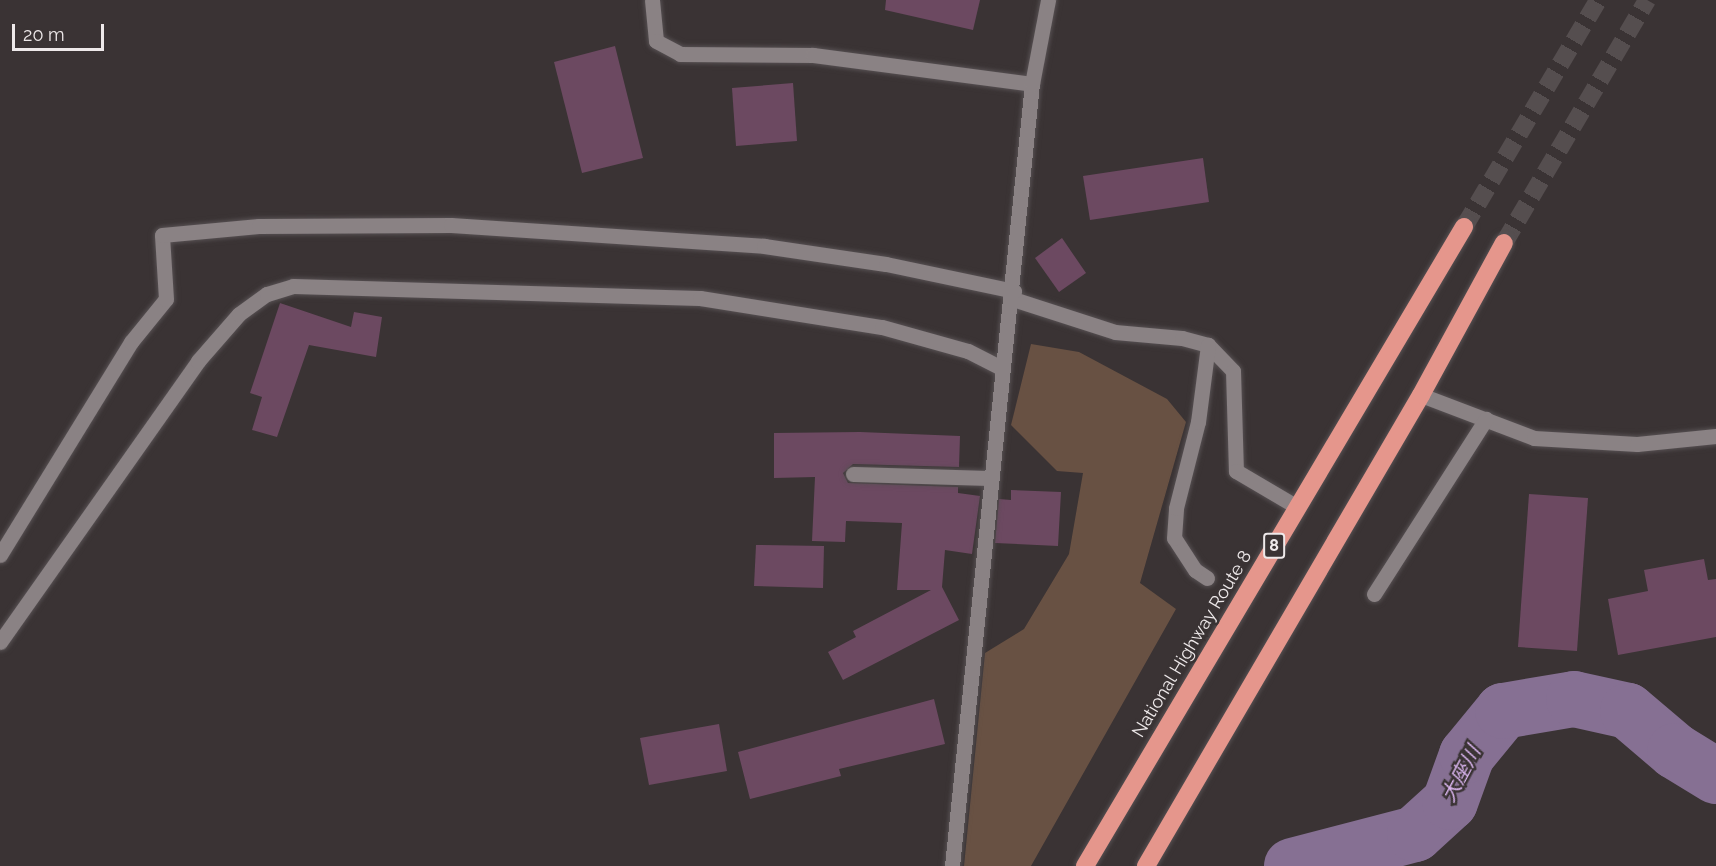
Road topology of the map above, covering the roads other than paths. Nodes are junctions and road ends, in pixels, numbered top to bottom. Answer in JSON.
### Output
{"nodes":[{"id":1,"x":652,"y":0,"type":"edge"},
{"id":2,"x":1048,"y":0,"type":"edge"},
{"id":3,"x":1032,"y":84,"type":"junction"},
{"id":4,"x":1464,"y":227,"type":"tunnel mouth"},
{"id":5,"x":1504,"y":243,"type":"tunnel mouth"},
{"id":6,"x":1014,"y":295,"type":"junction"},
{"id":7,"x":1208,"y":345,"type":"junction"},
{"id":8,"x":1002,"y":368,"type":"junction"},
{"id":9,"x":1421,"y":395,"type":"junction"},
{"id":10,"x":1486,"y":419,"type":"junction"},
{"id":11,"x":1716,"y":436,"type":"edge"},
{"id":12,"x":853,"y":474,"type":"dead end"},
{"id":13,"x":990,"y":478,"type":"junction"},
{"id":14,"x":1297,"y":507,"type":"junction"},
{"id":15,"x":0,"y":555,"type":"edge"},
{"id":16,"x":1207,"y":578,"type":"dead end"},
{"id":17,"x":1374,"y":594,"type":"dead end"},
{"id":18,"x":0,"y":642,"type":"edge"},
{"id":19,"x":952,"y":866,"type":"edge"},
{"id":20,"x":1085,"y":866,"type":"edge"},
{"id":21,"x":1146,"y":866,"type":"edge"}],
"edges":[{"from":1,"to":3,"type":"street"},
{"from":2,"to":3,"type":"street"},
{"from":3,"to":6,"type":"street"},
{"from":4,"to":14,"type":"highway","name":"National Highway Route 8","number":"8"},
{"from":5,"to":9,"type":"highway"},
{"from":6,"to":7,"type":"street"},
{"from":6,"to":8,"type":"street"},
{"from":6,"to":15,"type":"street"},
{"from":7,"to":14,"type":"street"},
{"from":7,"to":16,"type":"street"},
{"from":8,"to":13,"type":"street"},
{"from":8,"to":18,"type":"street"},
{"from":9,"to":10,"type":"street"},
{"from":9,"to":21,"type":"highway"},
{"from":10,"to":11,"type":"street"},
{"from":10,"to":17,"type":"street"},
{"from":12,"to":13,"type":"street"},
{"from":13,"to":19,"type":"street"},
{"from":14,"to":20,"type":"highway","name":"National Highway Route 8","number":"8"}]}
